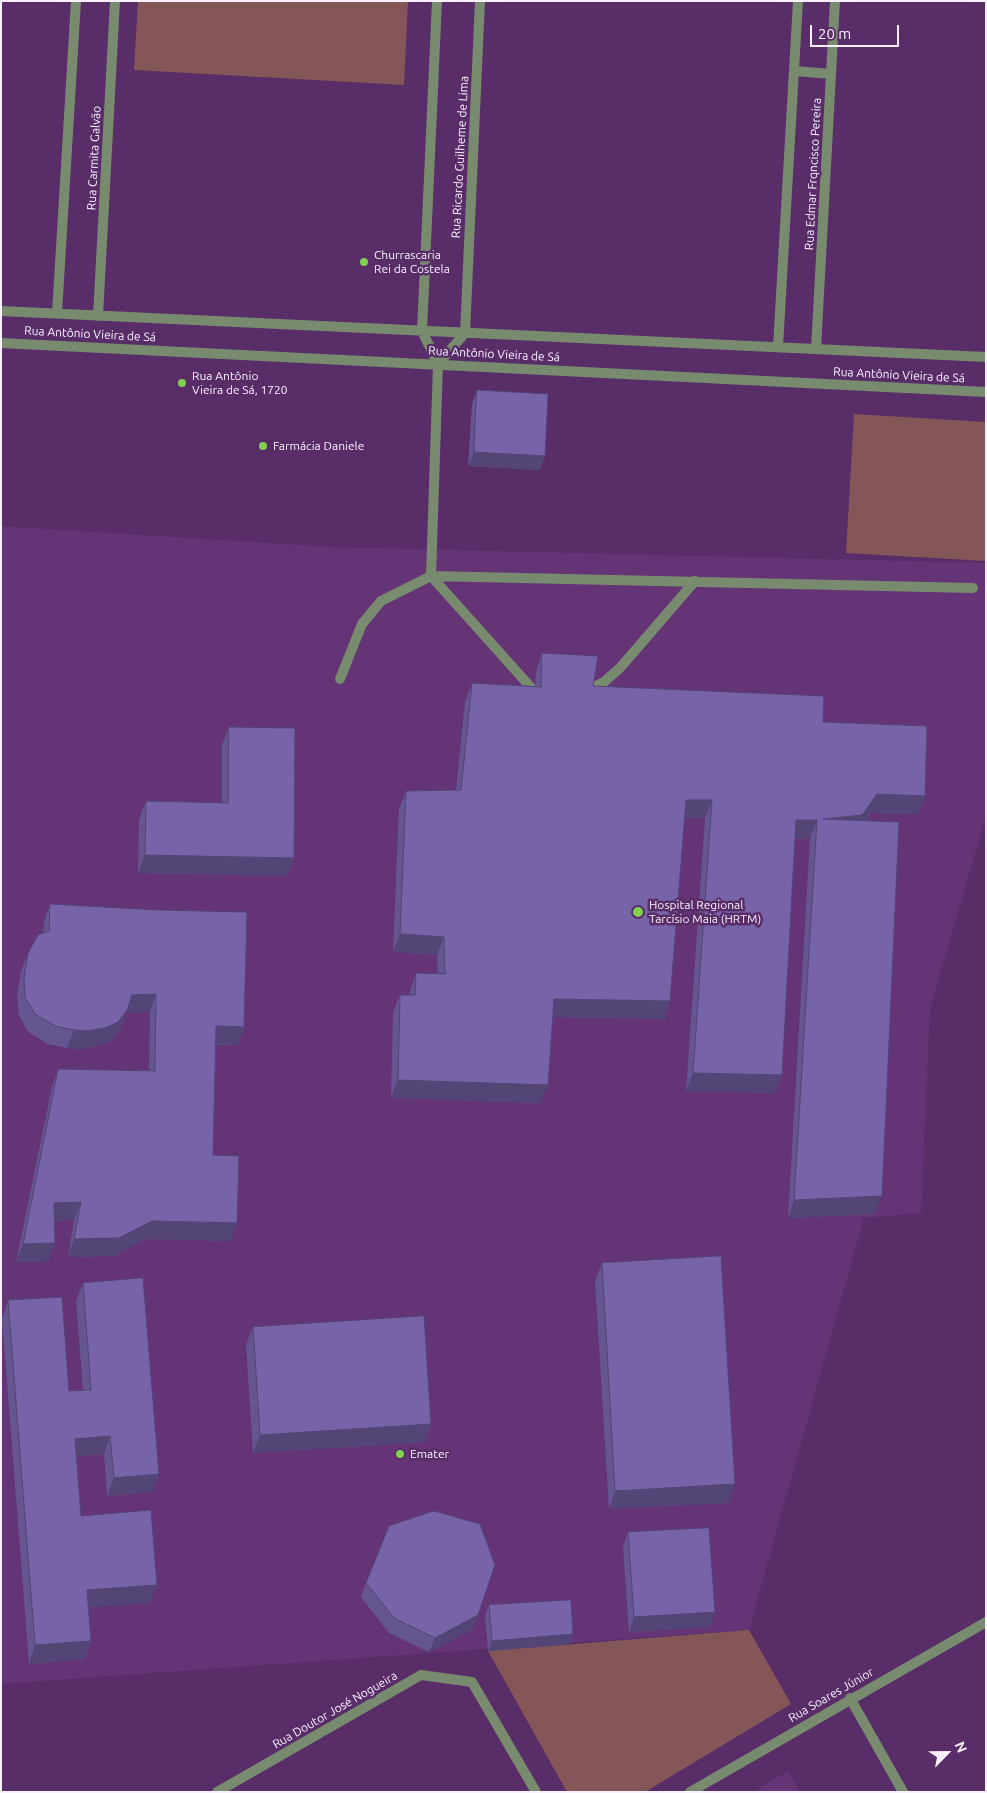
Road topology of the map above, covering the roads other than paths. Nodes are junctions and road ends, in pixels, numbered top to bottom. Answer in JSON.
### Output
{"nodes":[{"id":1,"x":76,"y":1,"type":"edge"},
{"id":2,"x":115,"y":1,"type":"edge"},
{"id":3,"x":437,"y":1,"type":"edge"},
{"id":4,"x":480,"y":1,"type":"edge"},
{"id":5,"x":798,"y":1,"type":"edge"},
{"id":6,"x":835,"y":1,"type":"edge"},
{"id":7,"x":794,"y":71,"type":"junction"},
{"id":8,"x":831,"y":74,"type":"junction"},
{"id":9,"x":1,"y":311,"type":"edge"},
{"id":10,"x":57,"y":314,"type":"junction"},
{"id":11,"x":98,"y":316,"type":"junction"},
{"id":12,"x":422,"y":331,"type":"junction"},
{"id":13,"x":465,"y":333,"type":"junction"},
{"id":14,"x":1,"y":343,"type":"edge"},
{"id":15,"x":778,"y":347,"type":"junction"},
{"id":16,"x":816,"y":349,"type":"junction"},
{"id":17,"x":986,"y":357,"type":"edge"},
{"id":18,"x":438,"y":364,"type":"junction"},
{"id":19,"x":986,"y":392,"type":"edge"},
{"id":20,"x":431,"y":576,"type":"junction"},
{"id":21,"x":695,"y":581,"type":"junction"},
{"id":22,"x":973,"y":588,"type":"dead end"},
{"id":23,"x":340,"y":679,"type":"dead end"},
{"id":24,"x":589,"y":689,"type":"edge"},
{"id":25,"x":535,"y":692,"type":"edge"},
{"id":26,"x":986,"y":1622,"type":"edge"},
{"id":27,"x":850,"y":1698,"type":"junction"},
{"id":28,"x":217,"y":1792,"type":"edge"},
{"id":29,"x":536,"y":1792,"type":"edge"},
{"id":30,"x":690,"y":1792,"type":"edge"},
{"id":31,"x":903,"y":1792,"type":"edge"}],
"edges":[{"from":1,"to":10,"type":"street"},
{"from":2,"to":11,"type":"street","name":"Rua Carmita Galvão"},
{"from":3,"to":12,"type":"street"},
{"from":4,"to":13,"type":"street","name":"Rua Ricardo Guilheme de Lima"},
{"from":5,"to":7,"type":"street","name":"Rua Edmar Frqncisco Pereira"},
{"from":6,"to":8,"type":"street","name":"Rua Edmar Frqncisco Pereira"},
{"from":7,"to":8,"type":"street"},
{"from":7,"to":15,"type":"street","name":"Rua Edmar Frqncisco Pereira"},
{"from":8,"to":16,"type":"street","name":"Rua Edmar Frqncisco Pereira"},
{"from":9,"to":10,"type":"street","name":"Rua Antônio Vieira de Sá"},
{"from":10,"to":11,"type":"street","name":"Rua Antônio Vieira de Sá"},
{"from":11,"to":12,"type":"street","name":"Rua Antônio Vieira de Sá"},
{"from":12,"to":13,"type":"street","name":"Rua Antônio Vieira de Sá"},
{"from":12,"to":18,"type":"street"},
{"from":13,"to":15,"type":"street","name":"Rua Antônio Vieira de Sá"},
{"from":13,"to":18,"type":"street"},
{"from":14,"to":18,"type":"street","name":"Rua Antônio Vieira de Sá"},
{"from":15,"to":16,"type":"street","name":"Rua Antônio Vieira de Sá"},
{"from":16,"to":17,"type":"street","name":"Rua Antônio Vieira de Sá"},
{"from":18,"to":19,"type":"street","name":"Rua Antônio Vieira de Sá"},
{"from":18,"to":20,"type":"street"},
{"from":20,"to":21,"type":"street"},
{"from":20,"to":23,"type":"street"},
{"from":20,"to":25,"type":"street"},
{"from":21,"to":22,"type":"street"},
{"from":21,"to":24,"type":"street"},
{"from":26,"to":27,"type":"street","name":"Rua Soares Júnior"},
{"from":27,"to":30,"type":"street","name":"Rua Soares Júnior"},
{"from":27,"to":31,"type":"street"},
{"from":28,"to":29,"type":"street","name":"Rua Doutor José Nogueira"}]}
